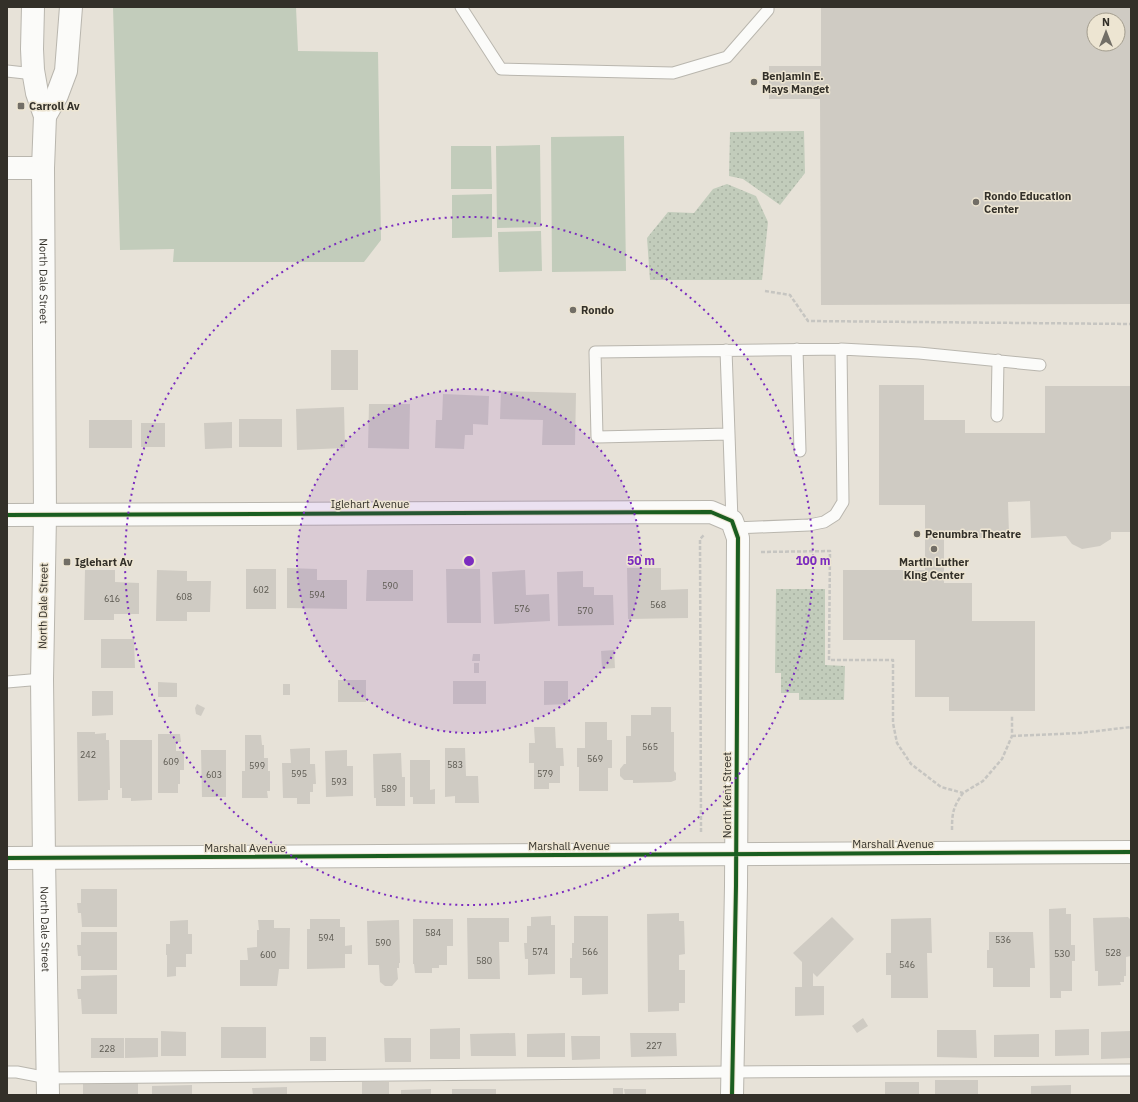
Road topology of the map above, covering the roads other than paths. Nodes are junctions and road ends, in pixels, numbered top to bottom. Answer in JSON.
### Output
{"nodes":[{"id":1,"x":33,"y":7,"type":"edge"},
{"id":2,"x":72,"y":7,"type":"edge"},
{"id":3,"x":462,"y":7,"type":"edge"},
{"id":4,"x":768,"y":7,"type":"edge"},
{"id":5,"x":7,"y":71,"type":"edge"},
{"id":6,"x":34,"y":74,"type":"junction"},
{"id":7,"x":45,"y":116,"type":"junction"},
{"id":8,"x":7,"y":168,"type":"edge"},
{"id":9,"x":43,"y":168,"type":"junction"},
{"id":10,"x":841,"y":348,"type":"junction"},
{"id":11,"x":797,"y":349,"type":"junction"},
{"id":12,"x":726,"y":350,"type":"junction"},
{"id":13,"x":998,"y":360,"type":"junction"},
{"id":14,"x":1040,"y":365,"type":"dead end"},
{"id":15,"x":997,"y":416,"type":"dead end"},
{"id":16,"x":729,"y":434,"type":"junction"},
{"id":17,"x":800,"y":451,"type":"dead end"},
{"id":18,"x":7,"y":515,"type":"edge"},
{"id":19,"x":45,"y":515,"type":"junction"},
{"id":20,"x":733,"y":524,"type":"junction"},
{"id":21,"x":42,"y":679,"type":"junction"},
{"id":22,"x":7,"y":682,"type":"edge"},
{"id":23,"x":1131,"y":852,"type":"edge"},
{"id":24,"x":736,"y":854,"type":"junction"},
{"id":25,"x":7,"y":858,"type":"edge"},
{"id":26,"x":44,"y":858,"type":"junction"},
{"id":27,"x":1131,"y":1070,"type":"edge"},
{"id":28,"x":7,"y":1072,"type":"edge"},
{"id":29,"x":732,"y":1072,"type":"junction"},
{"id":30,"x":48,"y":1087,"type":"edge"},
{"id":31,"x":732,"y":1095,"type":"edge"}],
"edges":[{"from":1,"to":6,"type":"street","name":"North Dale Street"},
{"from":2,"to":7,"type":"street","name":"North Dale Street"},
{"from":3,"to":4,"type":"lane"},
{"from":5,"to":6,"type":"lane"},
{"from":6,"to":7,"type":"street","name":"North Dale Street"},
{"from":7,"to":9,"type":"street","name":"North Dale Street"},
{"from":8,"to":9,"type":"street"},
{"from":9,"to":19,"type":"street","name":"North Dale Street"},
{"from":10,"to":11,"type":"lane"},
{"from":10,"to":13,"type":"lane"},
{"from":10,"to":20,"type":"lane"},
{"from":11,"to":12,"type":"lane"},
{"from":11,"to":17,"type":"lane"},
{"from":12,"to":16,"type":"lane"},
{"from":12,"to":16,"type":"lane"},
{"from":13,"to":14,"type":"lane"},
{"from":13,"to":15,"type":"lane"},
{"from":16,"to":20,"type":"lane"},
{"from":18,"to":19,"type":"street","name":"Iglehart Avenue"},
{"from":19,"to":20,"type":"street","name":"Iglehart Avenue"},
{"from":19,"to":21,"type":"street","name":"North Dale Street"},
{"from":20,"to":24,"type":"street","name":"North Kent Street"},
{"from":21,"to":22,"type":"lane"},
{"from":21,"to":26,"type":"street","name":"North Dale Street"},
{"from":23,"to":24,"type":"street","name":"Marshall Avenue"},
{"from":24,"to":26,"type":"street","name":"Marshall Avenue"},
{"from":24,"to":29,"type":"street","name":"North Kent Street"},
{"from":25,"to":26,"type":"street","name":"Marshall Avenue"},
{"from":26,"to":30,"type":"street","name":"North Dale Street"},
{"from":27,"to":29,"type":"lane"},
{"from":28,"to":30,"type":"lane"},
{"from":29,"to":30,"type":"lane"},
{"from":29,"to":31,"type":"street","name":"North Kent Street"}]}
